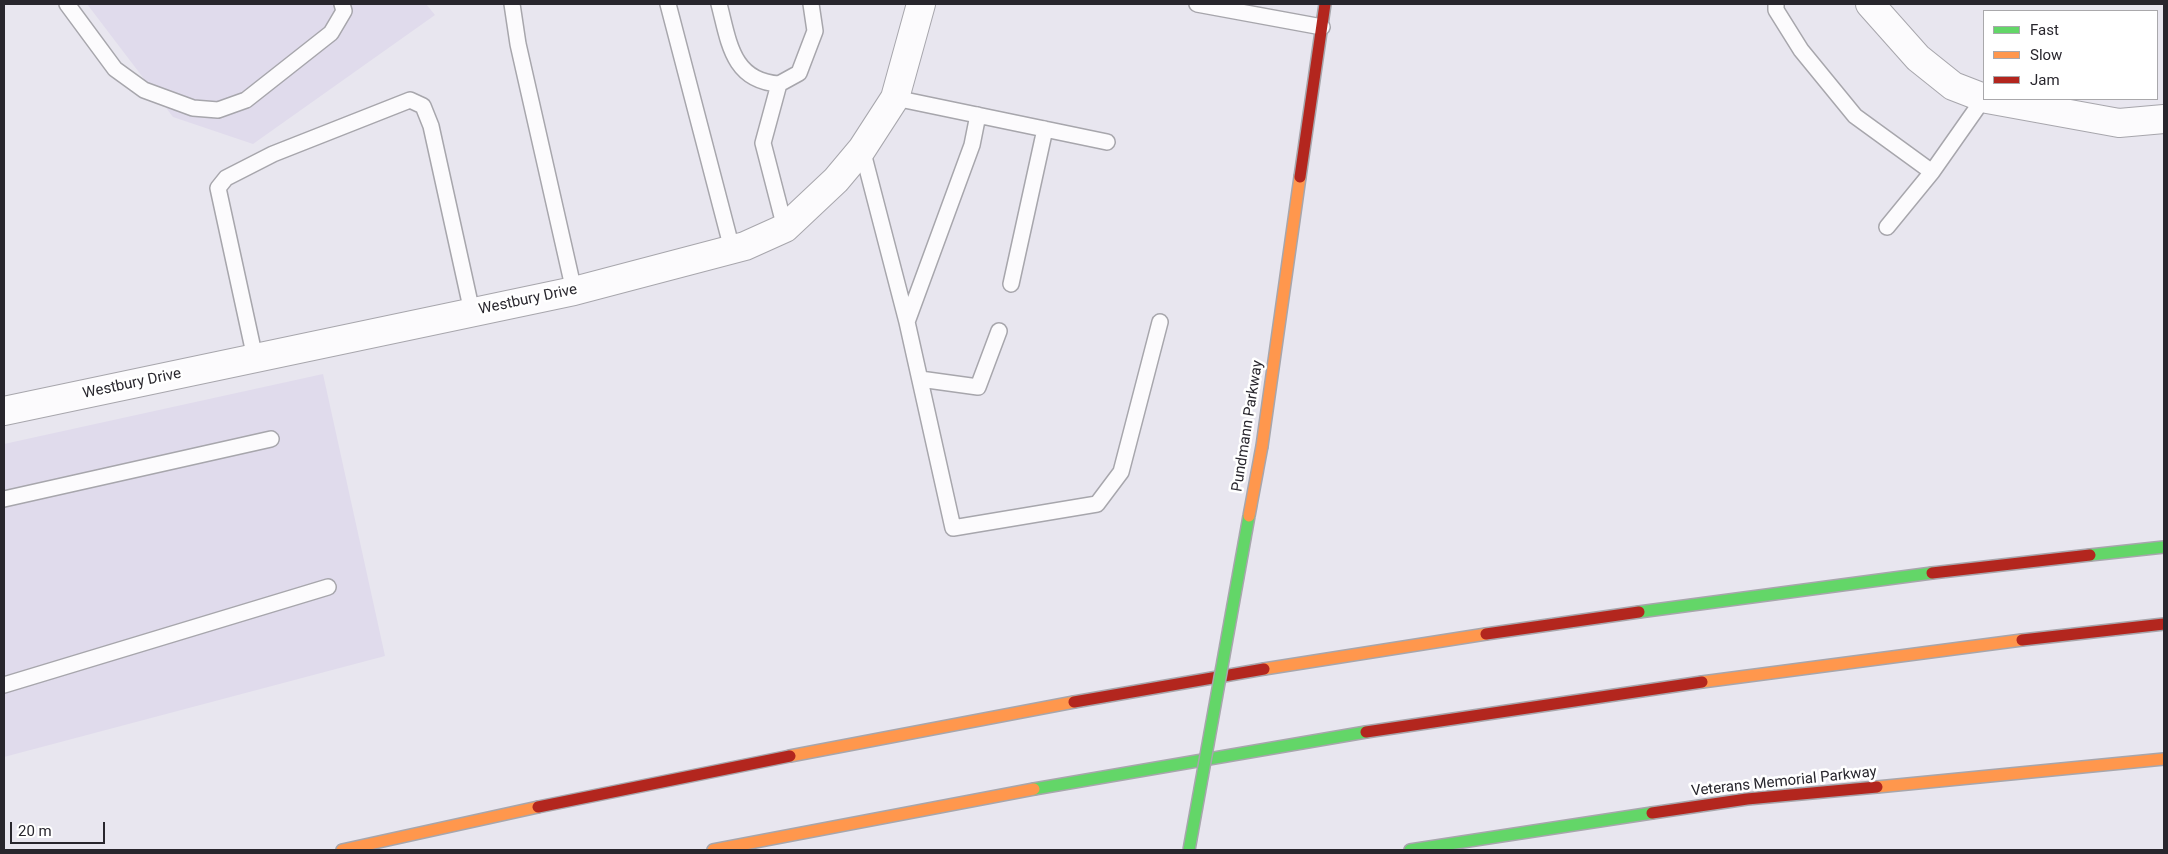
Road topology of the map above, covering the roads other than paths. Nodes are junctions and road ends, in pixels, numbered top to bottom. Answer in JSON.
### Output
{"nodes":[{"id":1,"x":67,"y":4,"type":"edge"},
{"id":2,"x":342,"y":4,"type":"edge"},
{"id":3,"x":512,"y":4,"type":"edge"},
{"id":4,"x":668,"y":4,"type":"edge"},
{"id":5,"x":719,"y":4,"type":"edge"},
{"id":6,"x":812,"y":4,"type":"edge"},
{"id":7,"x":921,"y":4,"type":"edge"},
{"id":8,"x":1197,"y":4,"type":"edge"},
{"id":9,"x":1325,"y":4,"type":"edge"},
{"id":10,"x":1776,"y":4,"type":"edge"},
{"id":11,"x":1870,"y":4,"type":"edge"},
{"id":12,"x":1322,"y":27,"type":"junction"},
{"id":13,"x":779,"y":84,"type":"junction"},
{"id":14,"x":1983,"y":97,"type":"edge"},
{"id":15,"x":895,"y":98,"type":"junction"},
{"id":16,"x":1984,"y":100,"type":"edge"},
{"id":17,"x":1995,"y":100,"type":"edge"},
{"id":18,"x":978,"y":115,"type":"junction"},
{"id":19,"x":2164,"y":119,"type":"edge"},
{"id":20,"x":1045,"y":129,"type":"junction"},
{"id":21,"x":1107,"y":142,"type":"dead end"},
{"id":22,"x":862,"y":149,"type":"junction"},
{"id":23,"x":1932,"y":172,"type":"junction"},
{"id":24,"x":1887,"y":227,"type":"dead end"},
{"id":25,"x":785,"y":228,"type":"junction"},
{"id":26,"x":732,"y":249,"type":"junction"},
{"id":27,"x":1011,"y":284,"type":"dead end"},
{"id":28,"x":574,"y":291,"type":"junction"},
{"id":29,"x":472,"y":312,"type":"junction"},
{"id":30,"x":907,"y":322,"type":"junction"},
{"id":31,"x":1160,"y":322,"type":"dead end"},
{"id":32,"x":999,"y":331,"type":"dead end"},
{"id":33,"x":255,"y":358,"type":"junction"},
{"id":34,"x":920,"y":379,"type":"junction"},
{"id":35,"x":4,"y":411,"type":"edge"},
{"id":36,"x":271,"y":439,"type":"dead end"},
{"id":37,"x":4,"y":499,"type":"edge"},
{"id":38,"x":2164,"y":547,"type":"edge"},
{"id":39,"x":328,"y":587,"type":"dead end"},
{"id":40,"x":2164,"y":624,"type":"edge"},
{"id":41,"x":4,"y":685,"type":"edge"},
{"id":42,"x":2164,"y":759,"type":"edge"},
{"id":43,"x":342,"y":850,"type":"edge"},
{"id":44,"x":713,"y":850,"type":"edge"},
{"id":45,"x":1189,"y":850,"type":"edge"},
{"id":46,"x":1410,"y":850,"type":"edge"}],
"edges":[{"from":1,"to":2,"type":"lane"},
{"from":3,"to":28,"type":"lane"},
{"from":4,"to":26,"type":"lane"},
{"from":5,"to":13,"type":"lane"},
{"from":6,"to":13,"type":"lane"},
{"from":7,"to":15,"type":"street","name":"Westbury Drive"},
{"from":8,"to":12,"type":"lane"},
{"from":9,"to":12,"type":"main road","name":"Pundmann Parkway"},
{"from":10,"to":23,"type":"lane"},
{"from":11,"to":14,"type":"street"},
{"from":12,"to":45,"type":"main road","name":"Pundmann Parkway","bridge":true},
{"from":13,"to":25,"type":"lane"},
{"from":15,"to":18,"type":"lane"},
{"from":15,"to":22,"type":"street","name":"Westbury Drive"},
{"from":16,"to":23,"type":"lane"},
{"from":17,"to":19,"type":"street"},
{"from":18,"to":20,"type":"lane"},
{"from":18,"to":30,"type":"lane"},
{"from":20,"to":21,"type":"lane"},
{"from":20,"to":27,"type":"lane"},
{"from":22,"to":25,"type":"street","name":"Westbury Drive"},
{"from":22,"to":30,"type":"lane"},
{"from":23,"to":24,"type":"lane"},
{"from":25,"to":26,"type":"street","name":"Westbury Drive"},
{"from":26,"to":28,"type":"street","name":"Westbury Drive"},
{"from":28,"to":29,"type":"street","name":"Westbury Drive"},
{"from":29,"to":33,"type":"street","name":"Westbury Drive"},
{"from":29,"to":33,"type":"lane"},
{"from":30,"to":34,"type":"lane"},
{"from":31,"to":34,"type":"lane"},
{"from":32,"to":34,"type":"lane"},
{"from":33,"to":35,"type":"street","name":"Westbury Drive"},
{"from":36,"to":37,"type":"lane"},
{"from":38,"to":43,"type":"main road"},
{"from":39,"to":41,"type":"lane"},
{"from":40,"to":44,"type":"main road"},
{"from":42,"to":46,"type":"main road","name":"Veterans Memorial Parkway"}]}
